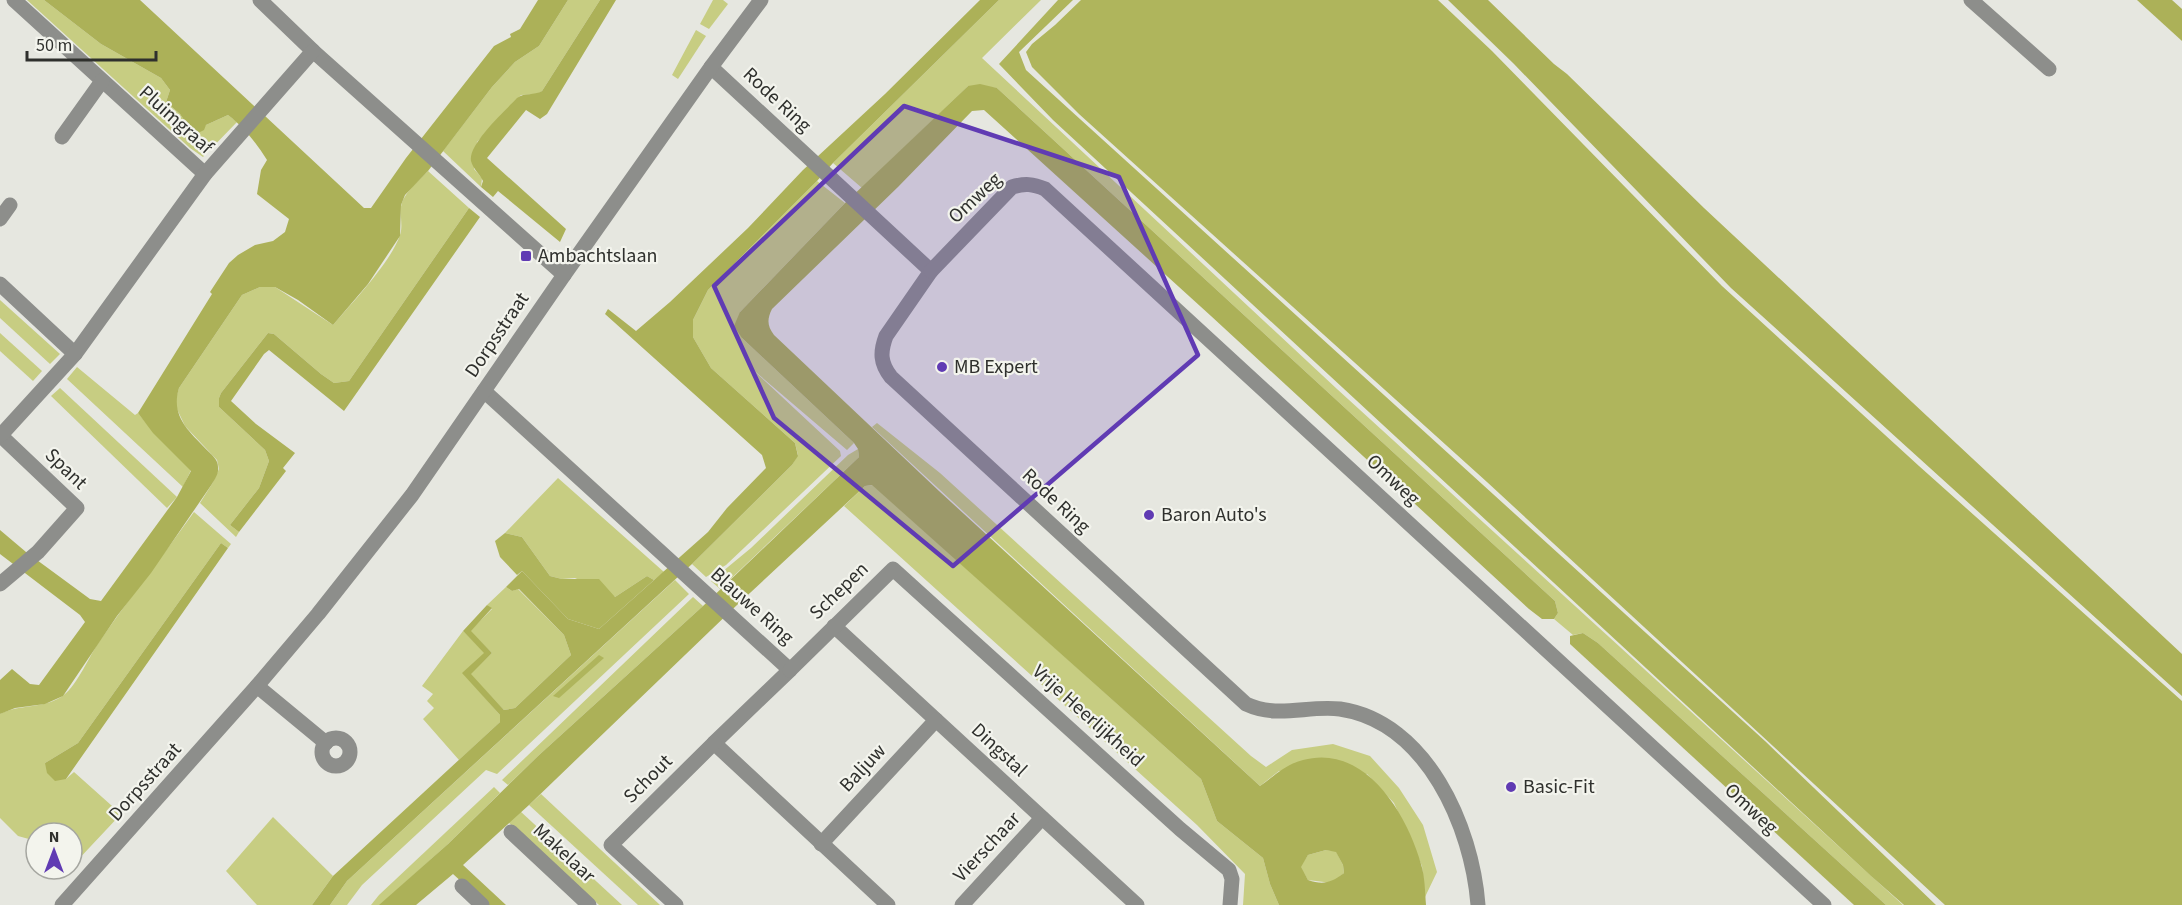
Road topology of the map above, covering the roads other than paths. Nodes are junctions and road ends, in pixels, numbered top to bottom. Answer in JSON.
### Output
{"nodes":[{"id":1,"x":14,"y":0,"type":"edge"},
{"id":2,"x":260,"y":0,"type":"edge"},
{"id":3,"x":761,"y":0,"type":"edge"},
{"id":4,"x":1971,"y":0,"type":"edge"},
{"id":5,"x":313,"y":51,"type":"junction"},
{"id":6,"x":711,"y":67,"type":"junction"},
{"id":7,"x":2049,"y":69,"type":"dead end"},
{"id":8,"x":102,"y":81,"type":"junction"},
{"id":9,"x":62,"y":137,"type":"dead end"},
{"id":10,"x":205,"y":174,"type":"junction"},
{"id":11,"x":10,"y":205,"type":"dead end"},
{"id":12,"x":0,"y":219,"type":"edge"},
{"id":13,"x":931,"y":271,"type":"junction"},
{"id":14,"x":564,"y":275,"type":"junction"},
{"id":15,"x":0,"y":285,"type":"edge"},
{"id":16,"x":75,"y":354,"type":"junction"},
{"id":17,"x":54,"y":376,"type":"joint"},
{"id":18,"x":484,"y":391,"type":"junction"},
{"id":19,"x":0,"y":435,"type":"edge"},
{"id":20,"x":893,"y":568,"type":"joint"},
{"id":21,"x":0,"y":584,"type":"edge"},
{"id":22,"x":834,"y":626,"type":"junction"},
{"id":23,"x":790,"y":670,"type":"junction"},
{"id":24,"x":258,"y":686,"type":"junction"},
{"id":25,"x":936,"y":720,"type":"junction"},
{"id":26,"x":326,"y":743,"type":"dead end"},
{"id":27,"x":714,"y":743,"type":"junction"},
{"id":28,"x":1042,"y":818,"type":"junction"},
{"id":29,"x":511,"y":832,"type":"dead end"},
{"id":30,"x":821,"y":844,"type":"junction"},
{"id":31,"x":462,"y":886,"type":"dead end"},
{"id":32,"x":62,"y":905,"type":"edge"},
{"id":33,"x":482,"y":905,"type":"edge"},
{"id":34,"x":589,"y":905,"type":"edge"},
{"id":35,"x":676,"y":905,"type":"edge"},
{"id":36,"x":888,"y":905,"type":"edge"},
{"id":37,"x":962,"y":905,"type":"edge"},
{"id":38,"x":1137,"y":905,"type":"edge"},
{"id":39,"x":1230,"y":905,"type":"edge"},
{"id":40,"x":1478,"y":905,"type":"edge"},
{"id":41,"x":1824,"y":905,"type":"edge"}],
"edges":[{"from":1,"to":8,"type":"street","name":"Pluimgraaf"},
{"from":2,"to":5,"type":"street"},
{"from":3,"to":6,"type":"street","name":"Dorpsstraat"},
{"from":4,"to":7,"type":"street"},
{"from":5,"to":10,"type":"street","name":"Pluimgraaf"},
{"from":5,"to":14,"type":"street"},
{"from":6,"to":13,"type":"street","name":"Rode Ring"},
{"from":6,"to":14,"type":"street","name":"Dorpsstraat"},
{"from":8,"to":9,"type":"street"},
{"from":8,"to":10,"type":"street","name":"Pluimgraaf"},
{"from":10,"to":16,"type":"street","name":"Pluimgraaf"},
{"from":11,"to":12,"type":"street"},
{"from":13,"to":40,"type":"street","name":"Rode Ring"},
{"from":13,"to":41,"type":"street","name":"Omweg"},
{"from":14,"to":18,"type":"street","name":"Dorpsstraat"},
{"from":15,"to":16,"type":"street"},
{"from":16,"to":17,"type":"street","name":"Pluimgraaf"},
{"from":17,"to":19,"type":"street","name":"Spant"},
{"from":18,"to":23,"type":"street","name":"Blauwe Ring"},
{"from":18,"to":24,"type":"street","name":"Dorpsstraat"},
{"from":19,"to":21,"type":"street","name":"Spant"},
{"from":20,"to":22,"type":"street","name":"Schepen"},
{"from":20,"to":39,"type":"street","name":"Vrije Heerlijkheid"},
{"from":22,"to":23,"type":"street","name":"Schepen"},
{"from":22,"to":25,"type":"street","name":"Dingstal"},
{"from":23,"to":27,"type":"street","name":"Blauwe Ring"},
{"from":24,"to":26,"type":"street"},
{"from":24,"to":32,"type":"street","name":"Dorpsstraat"},
{"from":25,"to":28,"type":"street","name":"Dingstal"},
{"from":25,"to":30,"type":"street","name":"Baljuw"},
{"from":27,"to":30,"type":"street"},
{"from":27,"to":35,"type":"street","name":"Schout"},
{"from":28,"to":37,"type":"street","name":"Vierschaar"},
{"from":28,"to":38,"type":"street","name":"Dingstal"},
{"from":29,"to":34,"type":"street","name":"Makelaar"},
{"from":30,"to":36,"type":"street"},
{"from":31,"to":33,"type":"street"}]}
